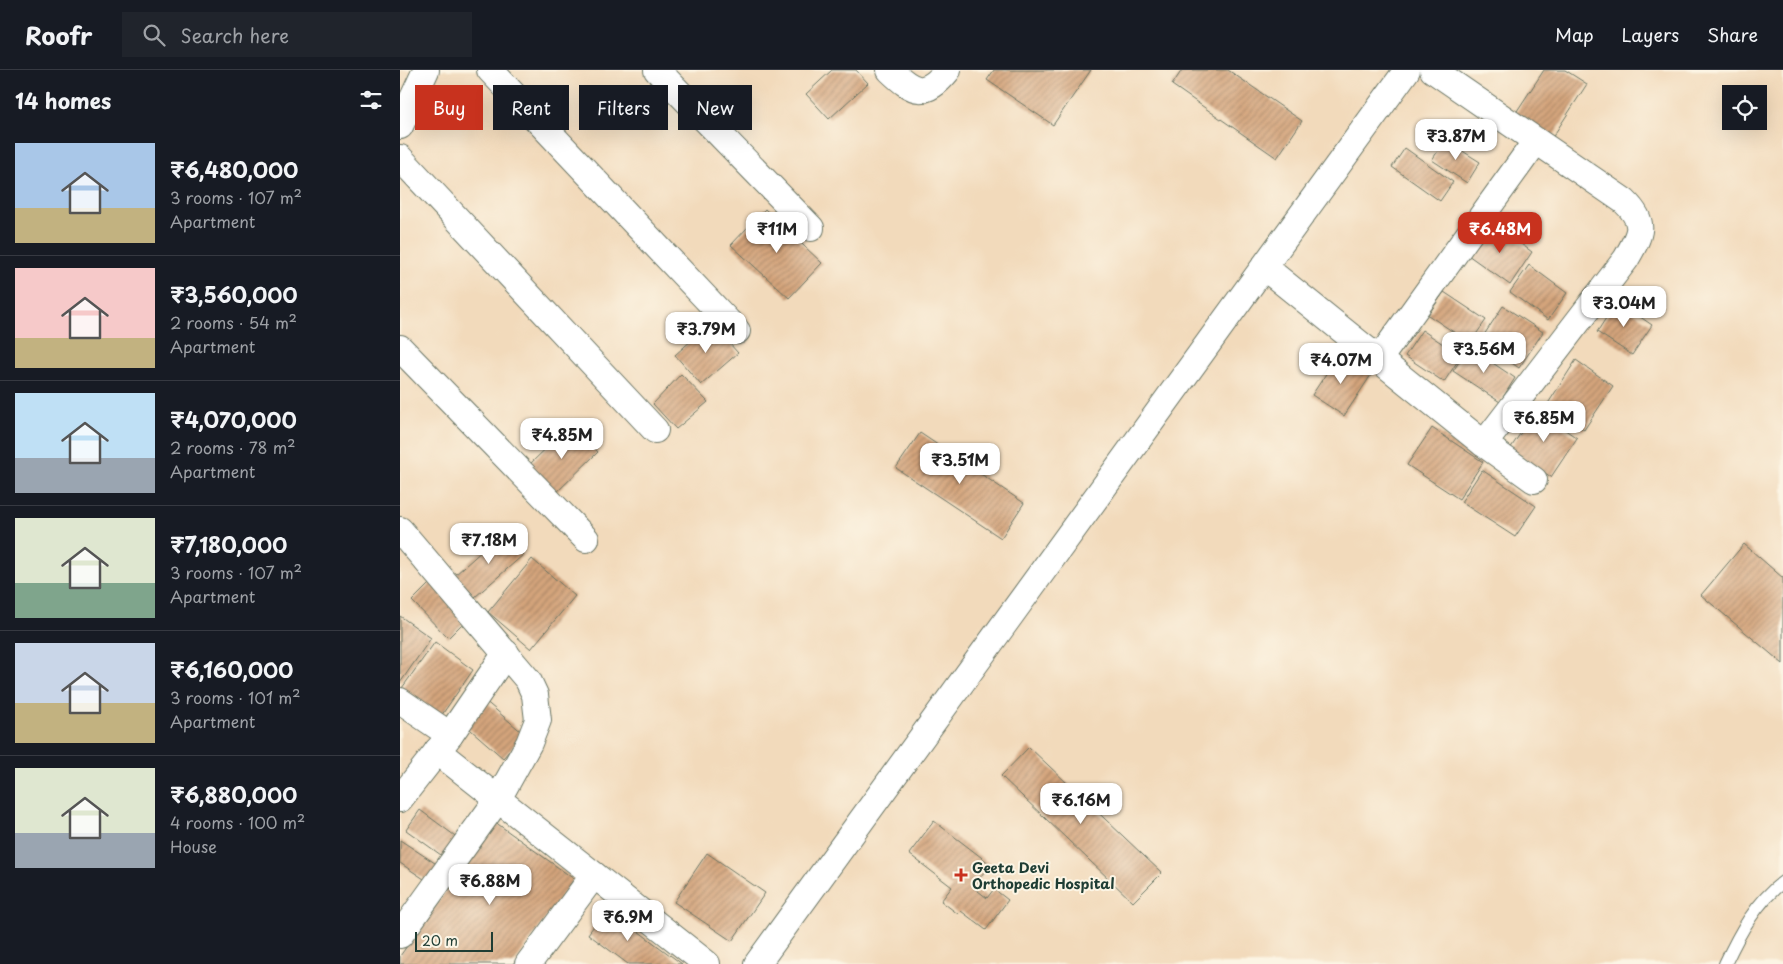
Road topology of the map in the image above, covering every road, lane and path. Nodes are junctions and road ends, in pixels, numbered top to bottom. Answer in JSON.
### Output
{"nodes":[{"id":1,"x":426,"y":70,"type":"edge"},
{"id":2,"x":490,"y":70,"type":"edge"},
{"id":3,"x":657,"y":70,"type":"edge"},
{"id":4,"x":890,"y":70,"type":"edge"},
{"id":5,"x":948,"y":70,"type":"edge"},
{"id":6,"x":1433,"y":70,"type":"edge"},
{"id":7,"x":1398,"y":73,"type":"edge"},
{"id":8,"x":400,"y":126,"type":"edge"},
{"id":9,"x":1536,"y":141,"type":"junction"},
{"id":10,"x":400,"y":158,"type":"edge"},
{"id":11,"x":811,"y":228,"type":"dead end"},
{"id":12,"x":1264,"y":267,"type":"junction"},
{"id":13,"x":737,"y":331,"type":"dead end"},
{"id":14,"x":400,"y":348,"type":"edge"},
{"id":15,"x":1379,"y":359,"type":"junction"},
{"id":16,"x":655,"y":430,"type":"dead end"},
{"id":17,"x":1484,"y":444,"type":"junction"},
{"id":18,"x":1534,"y":480,"type":"dead end"},
{"id":19,"x":586,"y":539,"type":"dead end"},
{"id":20,"x":403,"y":542,"type":"edge"},
{"id":21,"x":506,"y":653,"type":"junction"},
{"id":22,"x":400,"y":701,"type":"edge"},
{"id":23,"x":444,"y":743,"type":"junction"},
{"id":24,"x":498,"y":799,"type":"junction"},
{"id":25,"x":400,"y":800,"type":"edge"},
{"id":26,"x":594,"y":875,"type":"junction"},
{"id":27,"x":1783,"y":882,"type":"edge"},
{"id":28,"x":400,"y":935,"type":"edge"},
{"id":29,"x":528,"y":964,"type":"edge"},
{"id":30,"x":707,"y":964,"type":"edge"},
{"id":31,"x":757,"y":964,"type":"edge"},
{"id":32,"x":1724,"y":964,"type":"edge"}],
"edges":[{"from":1,"to":8,"type":"street"},
{"from":2,"to":13,"type":"street"},
{"from":3,"to":11,"type":"street"},
{"from":4,"to":5,"type":"street"},
{"from":6,"to":9,"type":"street"},
{"from":7,"to":12,"type":"street"},
{"from":9,"to":15,"type":"street"},
{"from":9,"to":17,"type":"street"},
{"from":10,"to":16,"type":"street"},
{"from":12,"to":15,"type":"street"},
{"from":12,"to":31,"type":"street"},
{"from":14,"to":19,"type":"street"},
{"from":15,"to":17,"type":"street"},
{"from":17,"to":18,"type":"street"},
{"from":20,"to":21,"type":"street"},
{"from":21,"to":23,"type":"street"},
{"from":21,"to":24,"type":"street"},
{"from":22,"to":23,"type":"street"},
{"from":23,"to":24,"type":"street"},
{"from":23,"to":25,"type":"street"},
{"from":24,"to":26,"type":"street"},
{"from":24,"to":28,"type":"street"},
{"from":26,"to":29,"type":"street"},
{"from":26,"to":30,"type":"street"},
{"from":27,"to":32,"type":"lane"}]}
